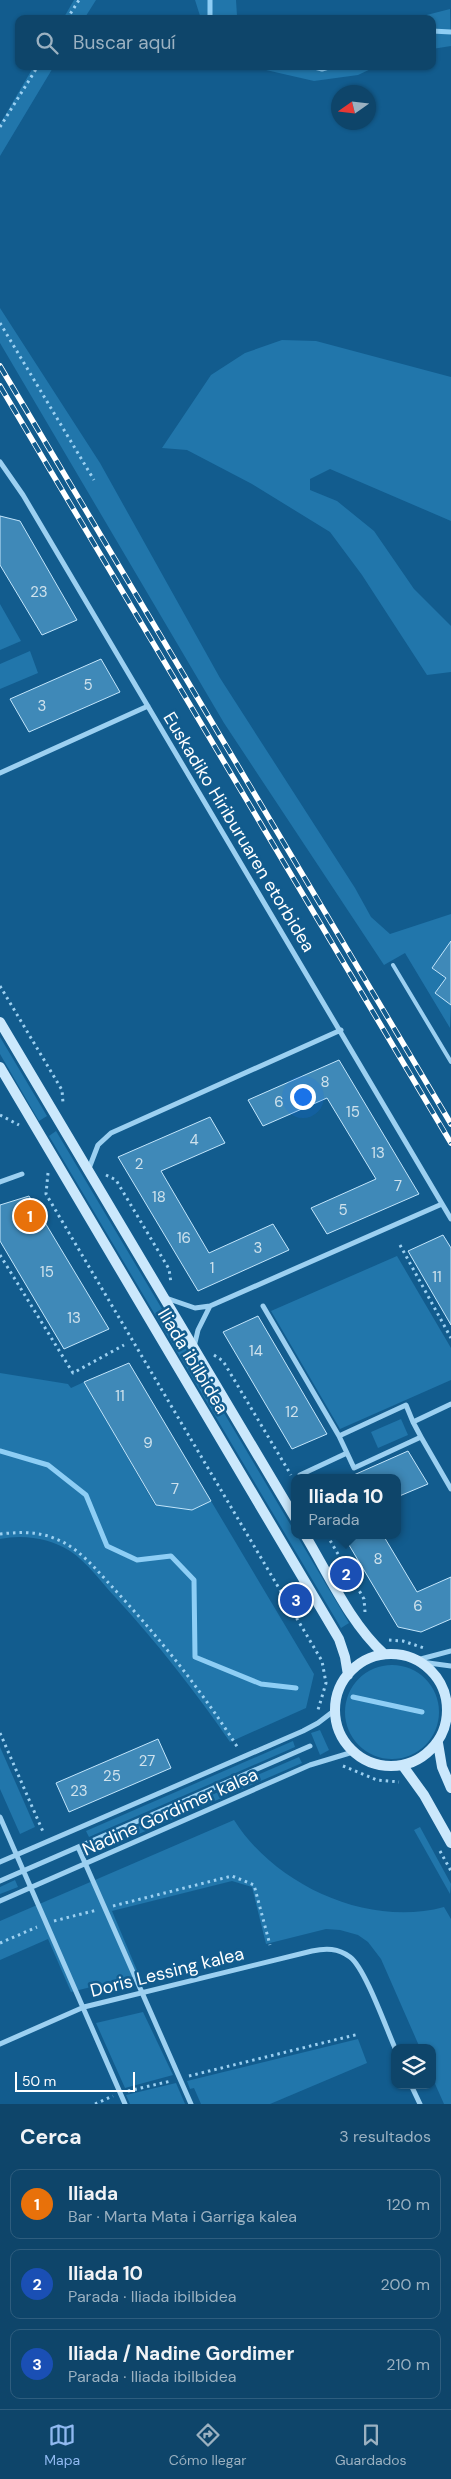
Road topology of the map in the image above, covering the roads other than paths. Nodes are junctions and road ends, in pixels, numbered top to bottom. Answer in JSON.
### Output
{"nodes":[{"id":1,"x":0,"y":462,"type":"edge"},
{"id":2,"x":148,"y":706,"type":"junction"},
{"id":3,"x":0,"y":773,"type":"edge"},
{"id":4,"x":392,"y":965,"type":"dead end"},
{"id":5,"x":0,"y":1022,"type":"edge"},
{"id":6,"x":341,"y":1030,"type":"junction"},
{"id":7,"x":451,"y":1062,"type":"edge"},
{"id":8,"x":0,"y":1067,"type":"edge"},
{"id":9,"x":88,"y":1171,"type":"junction"},
{"id":10,"x":22,"y":1174,"type":"dead end"},
{"id":11,"x":0,"y":1182,"type":"edge"},
{"id":12,"x":442,"y":1204,"type":"junction"},
{"id":13,"x":451,"y":1219,"type":"edge"},
{"id":14,"x":162,"y":1296,"type":"junction"},
{"id":15,"x":210,"y":1306,"type":"junction"},
{"id":16,"x":263,"y":1306,"type":"dead end"},
{"id":17,"x":194,"y":1349,"type":"junction"},
{"id":18,"x":451,"y":1404,"type":"edge"},
{"id":19,"x":414,"y":1422,"type":"junction"},
{"id":20,"x":339,"y":1436,"type":"junction"},
{"id":21,"x":421,"y":1437,"type":"junction"},
{"id":22,"x":347,"y":1453,"type":"junction"},
{"id":23,"x":302,"y":1474,"type":"edge"},
{"id":24,"x":451,"y":1489,"type":"edge"},
{"id":25,"x":291,"y":1511,"type":"edge"},
{"id":26,"x":307,"y":1539,"type":"edge"},
{"id":27,"x":451,"y":1651,"type":"edge"},
{"id":28,"x":384,"y":1654,"type":"junction"},
{"id":29,"x":419,"y":1661,"type":"junction"},
{"id":30,"x":451,"y":1666,"type":"edge"},
{"id":31,"x":348,"y":1675,"type":"junction"},
{"id":32,"x":449,"y":1708,"type":"edge"},
{"id":33,"x":335,"y":1710,"type":"junction"},
{"id":34,"x":438,"y":1742,"type":"junction"},
{"id":35,"x":310,"y":1746,"type":"dead end"},
{"id":36,"x":353,"y":1752,"type":"junction"},
{"id":37,"x":403,"y":1766,"type":"junction"},
{"id":38,"x":451,"y":1788,"type":"edge"},
{"id":39,"x":0,"y":1817,"type":"edge"},
{"id":40,"x":451,"y":1843,"type":"edge"},
{"id":41,"x":78,"y":1847,"type":"junction"},
{"id":42,"x":16,"y":1855,"type":"junction"},
{"id":43,"x":0,"y":1862,"type":"edge"},
{"id":44,"x":86,"y":1864,"type":"junction"},
{"id":45,"x":24,"y":1871,"type":"junction"},
{"id":46,"x":0,"y":1881,"type":"edge"},
{"id":47,"x":31,"y":1888,"type":"junction"},
{"id":48,"x":0,"y":1901,"type":"edge"},
{"id":49,"x":142,"y":1993,"type":"junction"},
{"id":50,"x":84,"y":2007,"type":"junction"},
{"id":51,"x":0,"y":2044,"type":"edge"},
{"id":52,"x":393,"y":2044,"type":"edge"},
{"id":53,"x":413,"y":2089,"type":"edge"},
{"id":54,"x":125,"y":2104,"type":"edge"},
{"id":55,"x":191,"y":2104,"type":"edge"},
{"id":56,"x":420,"y":2104,"type":"edge"}],
"edges":[{"from":1,"to":2,"type":"street","name":"Euskadiko Hiriburuaren etorbidea"},
{"from":2,"to":3,"type":"street"},
{"from":2,"to":6,"type":"street","name":"Euskadiko Hiriburuaren etorbidea"},
{"from":4,"to":7,"type":"lane"},
{"from":5,"to":9,"type":"street","name":"Iliada ibilbidea"},
{"from":6,"to":9,"type":"street"},
{"from":6,"to":12,"type":"street","name":"Euskadiko Hiriburuaren etorbidea"},
{"from":8,"to":31,"type":"street","name":"Iliada ibilbidea"},
{"from":9,"to":14,"type":"street","name":"Iliada ibilbidea"},
{"from":10,"to":11,"type":"street"},
{"from":12,"to":13,"type":"street","name":"Euskadiko Hiriburuaren etorbidea"},
{"from":12,"to":15,"type":"street"},
{"from":14,"to":15,"type":"street"},
{"from":14,"to":17,"type":"street","name":"Iliada ibilbidea"},
{"from":15,"to":17,"type":"street"},
{"from":16,"to":20,"type":"street"},
{"from":17,"to":25,"type":"street","name":"Iliada ibilbidea"},
{"from":18,"to":19,"type":"street"},
{"from":19,"to":20,"type":"street"},
{"from":19,"to":21,"type":"street"},
{"from":20,"to":22,"type":"street"},
{"from":21,"to":22,"type":"street"},
{"from":21,"to":24,"type":"street"},
{"from":22,"to":23,"type":"street"},
{"from":26,"to":28,"type":"street"},
{"from":27,"to":29,"type":"street"},
{"from":28,"to":29,"type":"street"},
{"from":28,"to":31,"type":"street"},
{"from":29,"to":30,"type":"street"},
{"from":29,"to":32,"type":"street"},
{"from":31,"to":33,"type":"street"},
{"from":32,"to":34,"type":"street"},
{"from":33,"to":36,"type":"street"},
{"from":33,"to":42,"type":"street","name":"Nadine Gordimer kalea"},
{"from":34,"to":37,"type":"street"},
{"from":34,"to":38,"type":"street"},
{"from":35,"to":41,"type":"street","name":"Nadine Gordimer kalea"},
{"from":36,"to":37,"type":"street"},
{"from":36,"to":44,"type":"street","name":"Nadine Gordimer kalea"},
{"from":37,"to":40,"type":"street"},
{"from":39,"to":42,"type":"street"},
{"from":41,"to":44,"type":"street"},
{"from":41,"to":45,"type":"street","name":"Nadine Gordimer kalea"},
{"from":42,"to":43,"type":"street","name":"Nadine Gordimer kalea"},
{"from":42,"to":45,"type":"street"},
{"from":44,"to":47,"type":"street","name":"Nadine Gordimer kalea"},
{"from":44,"to":49,"type":"street"},
{"from":45,"to":46,"type":"street","name":"Nadine Gordimer kalea"},
{"from":45,"to":47,"type":"street"},
{"from":47,"to":48,"type":"street","name":"Nadine Gordimer kalea"},
{"from":47,"to":50,"type":"street"},
{"from":49,"to":50,"type":"street","name":"Doris Lessing kalea"},
{"from":49,"to":52,"type":"street","name":"Doris Lessing kalea"},
{"from":49,"to":55,"type":"street"},
{"from":50,"to":51,"type":"street","name":"Doris Lessing kalea"},
{"from":50,"to":54,"type":"street"},
{"from":53,"to":56,"type":"street"}]}
